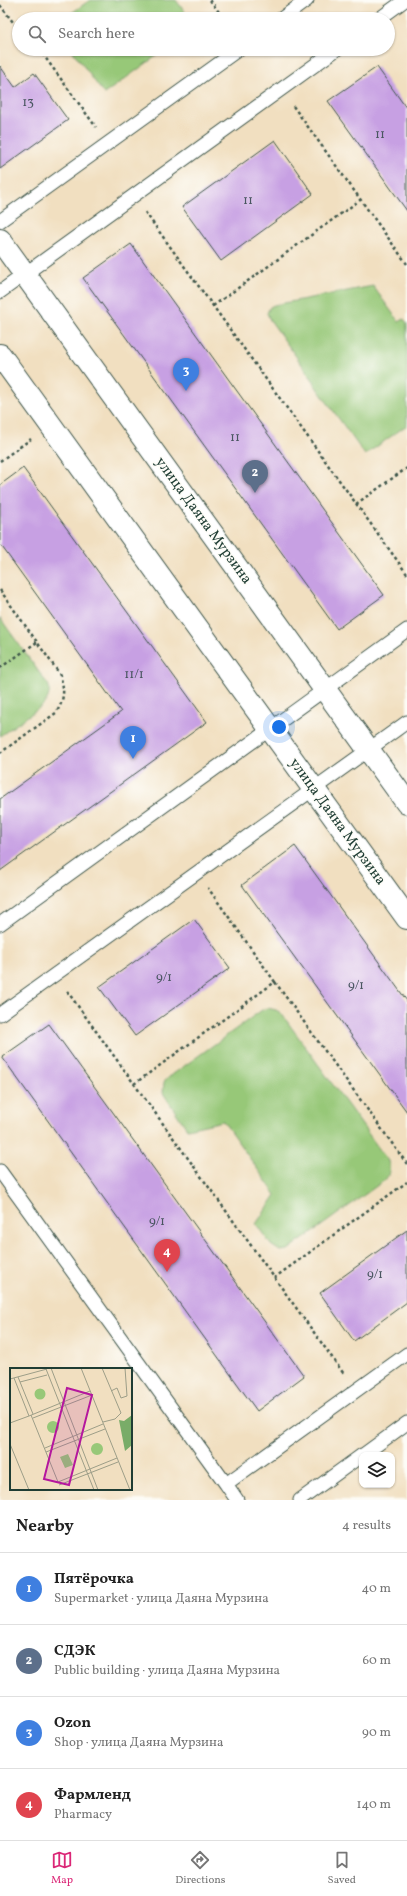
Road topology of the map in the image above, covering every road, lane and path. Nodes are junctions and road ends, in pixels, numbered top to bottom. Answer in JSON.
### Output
{"nodes":[{"id":1,"x":210,"y":0,"type":"edge"},
{"id":2,"x":307,"y":0,"type":"edge"},
{"id":3,"x":405,"y":0,"type":"edge"},
{"id":4,"x":0,"y":5,"type":"edge"},
{"id":5,"x":219,"y":12,"type":"edge"},
{"id":6,"x":291,"y":12,"type":"edge"},
{"id":7,"x":389,"y":12,"type":"edge"},
{"id":8,"x":12,"y":21,"type":"edge"},
{"id":9,"x":44,"y":56,"type":"edge"},
{"id":10,"x":229,"y":56,"type":"edge"},
{"id":11,"x":327,"y":56,"type":"edge"},
{"id":12,"x":83,"y":109,"type":"dead end"},
{"id":13,"x":303,"y":120,"type":"dead end"},
{"id":14,"x":360,"y":200,"type":"junction"},
{"id":15,"x":0,"y":222,"type":"edge"},
{"id":16,"x":155,"y":226,"type":"dead end"},
{"id":17,"x":0,"y":240,"type":"edge"},
{"id":18,"x":407,"y":264,"type":"edge"},
{"id":19,"x":25,"y":274,"type":"junction"},
{"id":20,"x":0,"y":292,"type":"edge"},
{"id":21,"x":213,"y":306,"type":"junction"},
{"id":22,"x":0,"y":355,"type":"edge"},
{"id":23,"x":12,"y":453,"type":"dead end"},
{"id":24,"x":0,"y":461,"type":"edge"},
{"id":25,"x":407,"y":468,"type":"edge"},
{"id":26,"x":356,"y":504,"type":"junction"},
{"id":27,"x":407,"y":574,"type":"edge"},
{"id":28,"x":0,"y":590,"type":"edge"},
{"id":29,"x":407,"y":630,"type":"edge"},
{"id":30,"x":37,"y":642,"type":"junction"},
{"id":31,"x":0,"y":668,"type":"edge"},
{"id":32,"x":325,"y":689,"type":"junction"},
{"id":33,"x":407,"y":722,"type":"edge"},
{"id":34,"x":270,"y":729,"type":"junction"},
{"id":35,"x":368,"y":750,"type":"junction"},
{"id":36,"x":0,"y":753,"type":"edge"},
{"id":37,"x":313,"y":789,"type":"junction"},
{"id":38,"x":407,"y":803,"type":"edge"},
{"id":39,"x":218,"y":902,"type":"dead end"},
{"id":40,"x":407,"y":918,"type":"edge"},
{"id":41,"x":0,"y":924,"type":"edge"},
{"id":42,"x":275,"y":982,"type":"junction"},
{"id":43,"x":76,"y":1004,"type":"dead end"},
{"id":44,"x":0,"y":1014,"type":"edge"},
{"id":45,"x":134,"y":1084,"type":"junction"},
{"id":46,"x":407,"y":1164,"type":"edge"},
{"id":47,"x":0,"y":1171,"type":"edge"},
{"id":48,"x":407,"y":1182,"type":"edge"},
{"id":49,"x":274,"y":1278,"type":"junction"},
{"id":50,"x":407,"y":1354,"type":"edge"},
{"id":51,"x":331,"y":1357,"type":"dead end"},
{"id":52,"x":407,"y":1423,"type":"edge"},
{"id":53,"x":366,"y":1452,"type":"edge"},
{"id":54,"x":359,"y":1457,"type":"edge"},
{"id":55,"x":226,"y":1484,"type":"junction"},
{"id":56,"x":237,"y":1500,"type":"edge"},
{"id":57,"x":300,"y":1500,"type":"edge"}],
"edges":[{"from":1,"to":5,"type":"path"},
{"from":2,"to":6,"type":"lane"},
{"from":3,"to":7,"type":"lane"},
{"from":4,"to":8,"type":"path"},
{"from":9,"to":12,"type":"path"},
{"from":10,"to":15,"type":"lane"},
{"from":11,"to":19,"type":"lane"},
{"from":13,"to":14,"type":"path"},
{"from":14,"to":18,"type":"path"},
{"from":14,"to":21,"type":"path"},
{"from":16,"to":21,"type":"path"},
{"from":17,"to":19,"type":"street","name":"улица Даяна Мурзина"},
{"from":19,"to":20,"type":"lane"},
{"from":19,"to":32,"type":"street","name":"улица Даяна Мурзина"},
{"from":21,"to":26,"type":"path"},
{"from":22,"to":34,"type":"street","name":"улица Даяна Мурзина"},
{"from":23,"to":24,"type":"path"},
{"from":25,"to":26,"type":"path"},
{"from":26,"to":27,"type":"path"},
{"from":28,"to":30,"type":"path"},
{"from":29,"to":32,"type":"lane"},
{"from":30,"to":31,"type":"path"},
{"from":30,"to":36,"type":"path"},
{"from":32,"to":34,"type":"lane"},
{"from":32,"to":35,"type":"street","name":"улица Даяна Мурзина"},
{"from":33,"to":35,"type":"lane"},
{"from":34,"to":37,"type":"street","name":"улица Даяна Мурзина"},
{"from":34,"to":41,"type":"lane"},
{"from":35,"to":37,"type":"lane"},
{"from":35,"to":38,"type":"street","name":"улица Даяна Мурзина"},
{"from":37,"to":40,"type":"street","name":"улица Даяна Мурзина"},
{"from":37,"to":44,"type":"lane"},
{"from":39,"to":42,"type":"path"},
{"from":42,"to":45,"type":"path"},
{"from":42,"to":46,"type":"path"},
{"from":43,"to":45,"type":"path"},
{"from":45,"to":49,"type":"path"},
{"from":47,"to":55,"type":"lane"},
{"from":48,"to":49,"type":"path"},
{"from":49,"to":51,"type":"path"},
{"from":50,"to":55,"type":"lane"},
{"from":52,"to":53,"type":"lane"},
{"from":54,"to":57,"type":"lane"},
{"from":55,"to":56,"type":"lane"}]}
